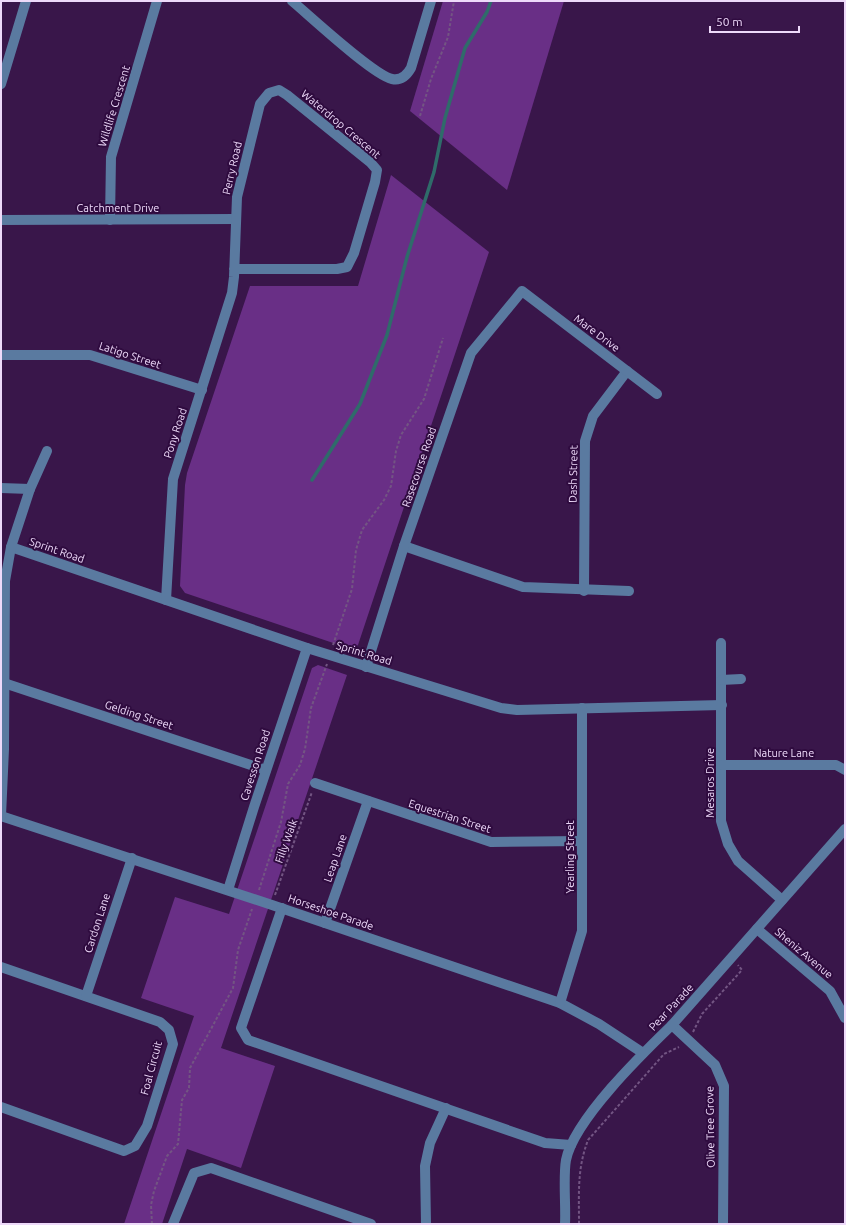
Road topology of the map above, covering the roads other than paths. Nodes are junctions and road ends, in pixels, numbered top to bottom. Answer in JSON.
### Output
{"nodes":[{"id":1,"x":26,"y":1,"type":"edge"},
{"id":2,"x":157,"y":1,"type":"edge"},
{"id":3,"x":292,"y":1,"type":"edge"},
{"id":4,"x":431,"y":1,"type":"edge"},
{"id":5,"x":1,"y":84,"type":"edge"},
{"id":6,"x":269,"y":93,"type":"joint"},
{"id":7,"x":236,"y":219,"type":"junction"},
{"id":8,"x":1,"y":220,"type":"edge"},
{"id":9,"x":110,"y":220,"type":"junction"},
{"id":10,"x":234,"y":273,"type":"junction"},
{"id":11,"x":522,"y":291,"type":"joint"},
{"id":12,"x":1,"y":355,"type":"edge"},
{"id":13,"x":627,"y":371,"type":"junction"},
{"id":14,"x":202,"y":390,"type":"junction"},
{"id":15,"x":657,"y":394,"type":"dead end"},
{"id":16,"x":47,"y":450,"type":"dead end"},
{"id":17,"x":1,"y":488,"type":"edge"},
{"id":18,"x":30,"y":489,"type":"junction"},
{"id":19,"x":404,"y":546,"type":"junction"},
{"id":20,"x":11,"y":547,"type":"junction"},
{"id":21,"x":584,"y":591,"type":"junction"},
{"id":22,"x":628,"y":591,"type":"dead end"},
{"id":23,"x":166,"y":600,"type":"junction"},
{"id":24,"x":721,"y":643,"type":"dead end"},
{"id":25,"x":307,"y":648,"type":"junction"},
{"id":26,"x":366,"y":667,"type":"junction"},
{"id":27,"x":741,"y":679,"type":"dead end"},
{"id":28,"x":721,"y":680,"type":"junction"},
{"id":29,"x":4,"y":683,"type":"junction"},
{"id":30,"x":722,"y":705,"type":"junction"},
{"id":31,"x":582,"y":708,"type":"junction"},
{"id":32,"x":722,"y":765,"type":"junction"},
{"id":33,"x":266,"y":770,"type":"junction"},
{"id":34,"x":845,"y":770,"type":"edge"},
{"id":35,"x":315,"y":783,"type":"road end"},
{"id":36,"x":368,"y":801,"type":"junction"},
{"id":37,"x":1,"y":816,"type":"edge"},
{"id":38,"x":845,"y":830,"type":"edge"},
{"id":39,"x":582,"y":842,"type":"junction"},
{"id":40,"x":132,"y":858,"type":"junction"},
{"id":41,"x":228,"y":890,"type":"junction"},
{"id":42,"x":782,"y":900,"type":"junction"},
{"id":43,"x":282,"y":908,"type":"junction"},
{"id":44,"x":325,"y":923,"type":"junction"},
{"id":45,"x":757,"y":929,"type":"junction"},
{"id":46,"x":1,"y":967,"type":"edge"},
{"id":47,"x":86,"y":996,"type":"junction"},
{"id":48,"x":560,"y":1002,"type":"junction"},
{"id":49,"x":845,"y":1018,"type":"edge"},
{"id":50,"x":672,"y":1025,"type":"junction"},
{"id":51,"x":643,"y":1053,"type":"junction"},
{"id":52,"x":1,"y":1107,"type":"edge"},
{"id":53,"x":446,"y":1108,"type":"junction"},
{"id":54,"x":571,"y":1145,"type":"junction"},
{"id":55,"x":173,"y":1224,"type":"edge"},
{"id":56,"x":371,"y":1224,"type":"edge"},
{"id":57,"x":426,"y":1224,"type":"edge"},
{"id":58,"x":565,"y":1224,"type":"edge"},
{"id":59,"x":723,"y":1224,"type":"edge"}],
"edges":[{"from":1,"to":5,"type":"street"},
{"from":2,"to":9,"type":"street","name":"Wildlife Crescent"},
{"from":3,"to":4,"type":"street"},
{"from":6,"to":7,"type":"street","name":"Perry Road"},
{"from":6,"to":10,"type":"street","name":"Waterdrop Crescent"},
{"from":7,"to":9,"type":"street","name":"Catchment Drive"},
{"from":7,"to":10,"type":"street","name":"Perry Road"},
{"from":8,"to":9,"type":"street","name":"Catchment Drive"},
{"from":10,"to":14,"type":"street","name":"Pony Road"},
{"from":11,"to":13,"type":"street","name":"Mare Drive"},
{"from":11,"to":19,"type":"street","name":"Rasecourse Road"},
{"from":12,"to":14,"type":"street","name":"Latigo Street"},
{"from":13,"to":15,"type":"street","name":"Mare Drive"},
{"from":13,"to":21,"type":"street","name":"Dash Street"},
{"from":14,"to":23,"type":"street","name":"Pony Road"},
{"from":16,"to":18,"type":"street"},
{"from":17,"to":18,"type":"street"},
{"from":18,"to":20,"type":"street"},
{"from":19,"to":21,"type":"street"},
{"from":19,"to":26,"type":"street","name":"Rasecourse Road"},
{"from":20,"to":23,"type":"street","name":"Sprint Road"},
{"from":20,"to":29,"type":"street"},
{"from":21,"to":22,"type":"street"},
{"from":23,"to":25,"type":"street","name":"Sprint Road"},
{"from":24,"to":28,"type":"street","name":"Mesaros Drive"},
{"from":25,"to":26,"type":"street","name":"Sprint Road"},
{"from":25,"to":33,"type":"street","name":"Cavesson Road"},
{"from":26,"to":31,"type":"street","name":"Sprint Road"},
{"from":27,"to":28,"type":"street"},
{"from":28,"to":30,"type":"street","name":"Mesaros Drive"},
{"from":29,"to":33,"type":"street","name":"Gelding Street"},
{"from":29,"to":37,"type":"street"},
{"from":30,"to":31,"type":"street","name":"Sprint Road"},
{"from":30,"to":32,"type":"street","name":"Mesaros Drive"},
{"from":31,"to":39,"type":"street","name":"Yearling Street"},
{"from":32,"to":34,"type":"street","name":"Nature Lane"},
{"from":32,"to":42,"type":"street","name":"Mesaros Drive"},
{"from":33,"to":41,"type":"street","name":"Cavesson Road"},
{"from":35,"to":36,"type":"street","name":"Equestrian Street"},
{"from":36,"to":39,"type":"street","name":"Equestrian Street"},
{"from":36,"to":44,"type":"street","name":"Leap Lane"},
{"from":37,"to":40,"type":"street","name":"Horseshoe Parade"},
{"from":38,"to":42,"type":"street","name":"Pear Parade"},
{"from":39,"to":48,"type":"street","name":"Yearling Street"},
{"from":40,"to":41,"type":"street","name":"Horseshoe Parade"},
{"from":40,"to":47,"type":"street","name":"Cardon Lane"},
{"from":41,"to":43,"type":"street","name":"Horseshoe Parade"},
{"from":42,"to":45,"type":"street","name":"Pear Parade"},
{"from":43,"to":44,"type":"street","name":"Horseshoe Parade"},
{"from":43,"to":53,"type":"street"},
{"from":44,"to":48,"type":"street","name":"Horseshoe Parade"},
{"from":45,"to":49,"type":"street","name":"Sheniz Avenue"},
{"from":45,"to":50,"type":"street","name":"Pear Parade"},
{"from":46,"to":47,"type":"street","name":"Foal Circuit"},
{"from":47,"to":52,"type":"street","name":"Foal Circuit"},
{"from":48,"to":51,"type":"street","name":"Horseshoe Parade"},
{"from":50,"to":51,"type":"street","name":"Pear Parade"},
{"from":50,"to":59,"type":"street","name":"Olive Tree Grove"},
{"from":51,"to":54,"type":"street","name":"Pear Parade"},
{"from":53,"to":54,"type":"street"},
{"from":53,"to":57,"type":"street"},
{"from":54,"to":58,"type":"street","name":"Pear Parade"},
{"from":55,"to":56,"type":"street"}]}
